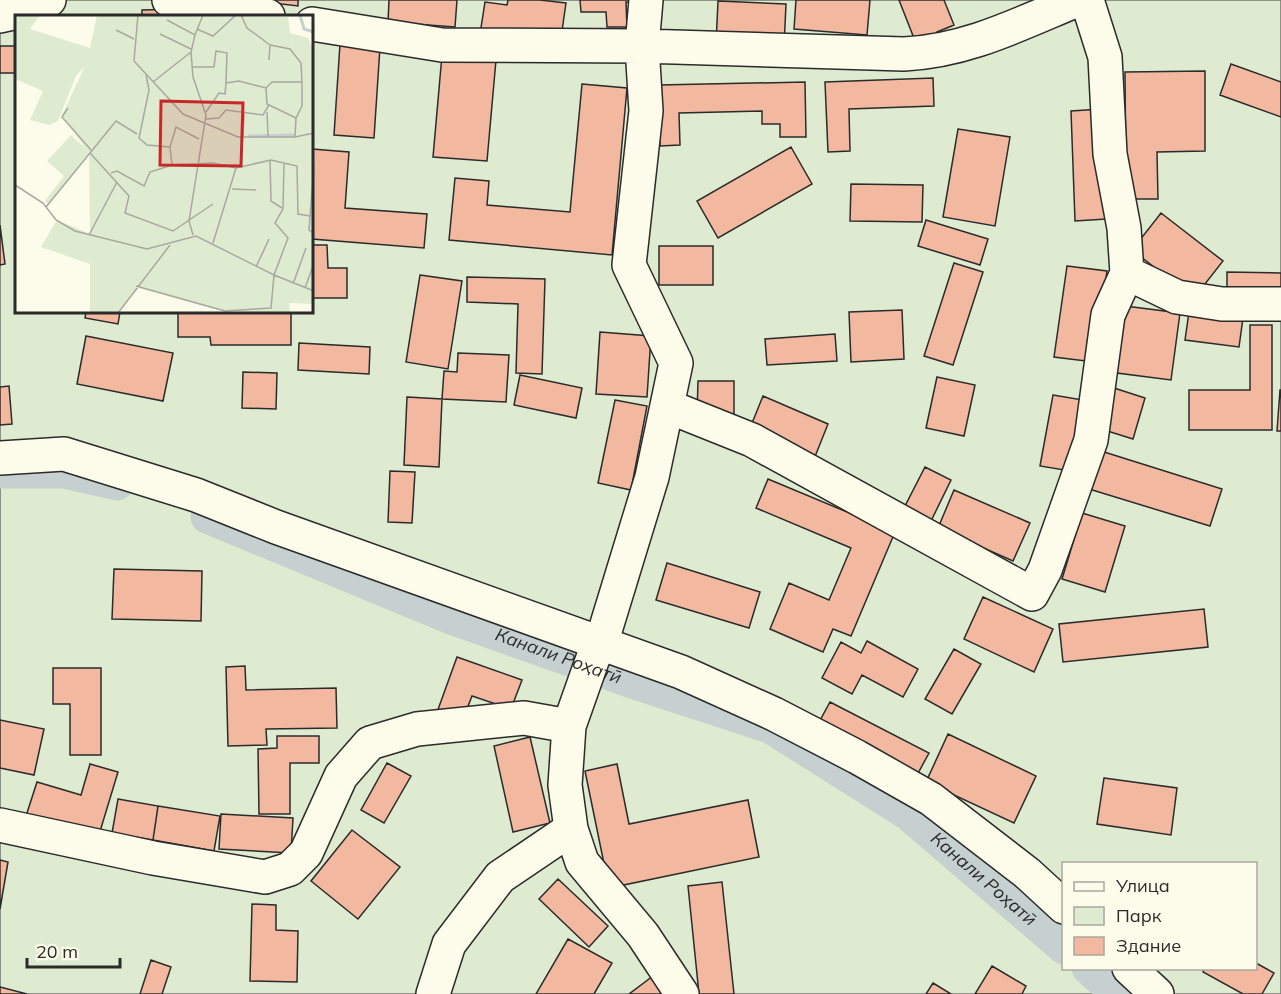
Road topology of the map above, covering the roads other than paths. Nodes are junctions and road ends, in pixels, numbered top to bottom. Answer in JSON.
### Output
{"nodes":[{"id":1,"x":49,"y":0,"type":"edge"},
{"id":2,"x":169,"y":0,"type":"edge"},
{"id":3,"x":646,"y":0,"type":"edge"},
{"id":4,"x":1077,"y":0,"type":"edge"},
{"id":5,"x":1087,"y":0,"type":"edge"},
{"id":6,"x":262,"y":15,"type":"edge"},
{"id":7,"x":0,"y":16,"type":"edge"},
{"id":8,"x":314,"y":24,"type":"edge"},
{"id":9,"x":642,"y":46,"type":"junction"},
{"id":10,"x":1127,"y":273,"type":"junction"},
{"id":11,"x":1281,"y":303,"type":"edge"},
{"id":12,"x":667,"y":406,"type":"junction"},
{"id":13,"x":0,"y":458,"type":"edge"},
{"id":14,"x":597,"y":651,"type":"junction"},
{"id":15,"x":572,"y":718,"type":"junction"},
{"id":16,"x":0,"y":825,"type":"edge"},
{"id":17,"x":571,"y":830,"type":"junction"},
{"id":18,"x":1062,"y":905,"type":"edge"},
{"id":19,"x":1130,"y":970,"type":"edge"},
{"id":20,"x":433,"y":994,"type":"edge"},
{"id":21,"x":682,"y":994,"type":"edge"},
{"id":22,"x":1157,"y":994,"type":"edge"}],
"edges":[{"from":1,"to":7,"type":"street"},
{"from":2,"to":6,"type":"street"},
{"from":3,"to":9,"type":"street"},
{"from":4,"to":9,"type":"street"},
{"from":5,"to":10,"type":"street"},
{"from":8,"to":9,"type":"street"},
{"from":9,"to":12,"type":"street"},
{"from":10,"to":11,"type":"street"},
{"from":10,"to":12,"type":"street"},
{"from":12,"to":14,"type":"street"},
{"from":13,"to":14,"type":"street"},
{"from":14,"to":15,"type":"street"},
{"from":14,"to":18,"type":"street"},
{"from":15,"to":16,"type":"street"},
{"from":15,"to":17,"type":"street"},
{"from":17,"to":20,"type":"street"},
{"from":17,"to":21,"type":"street"},
{"from":19,"to":22,"type":"street"}]}
